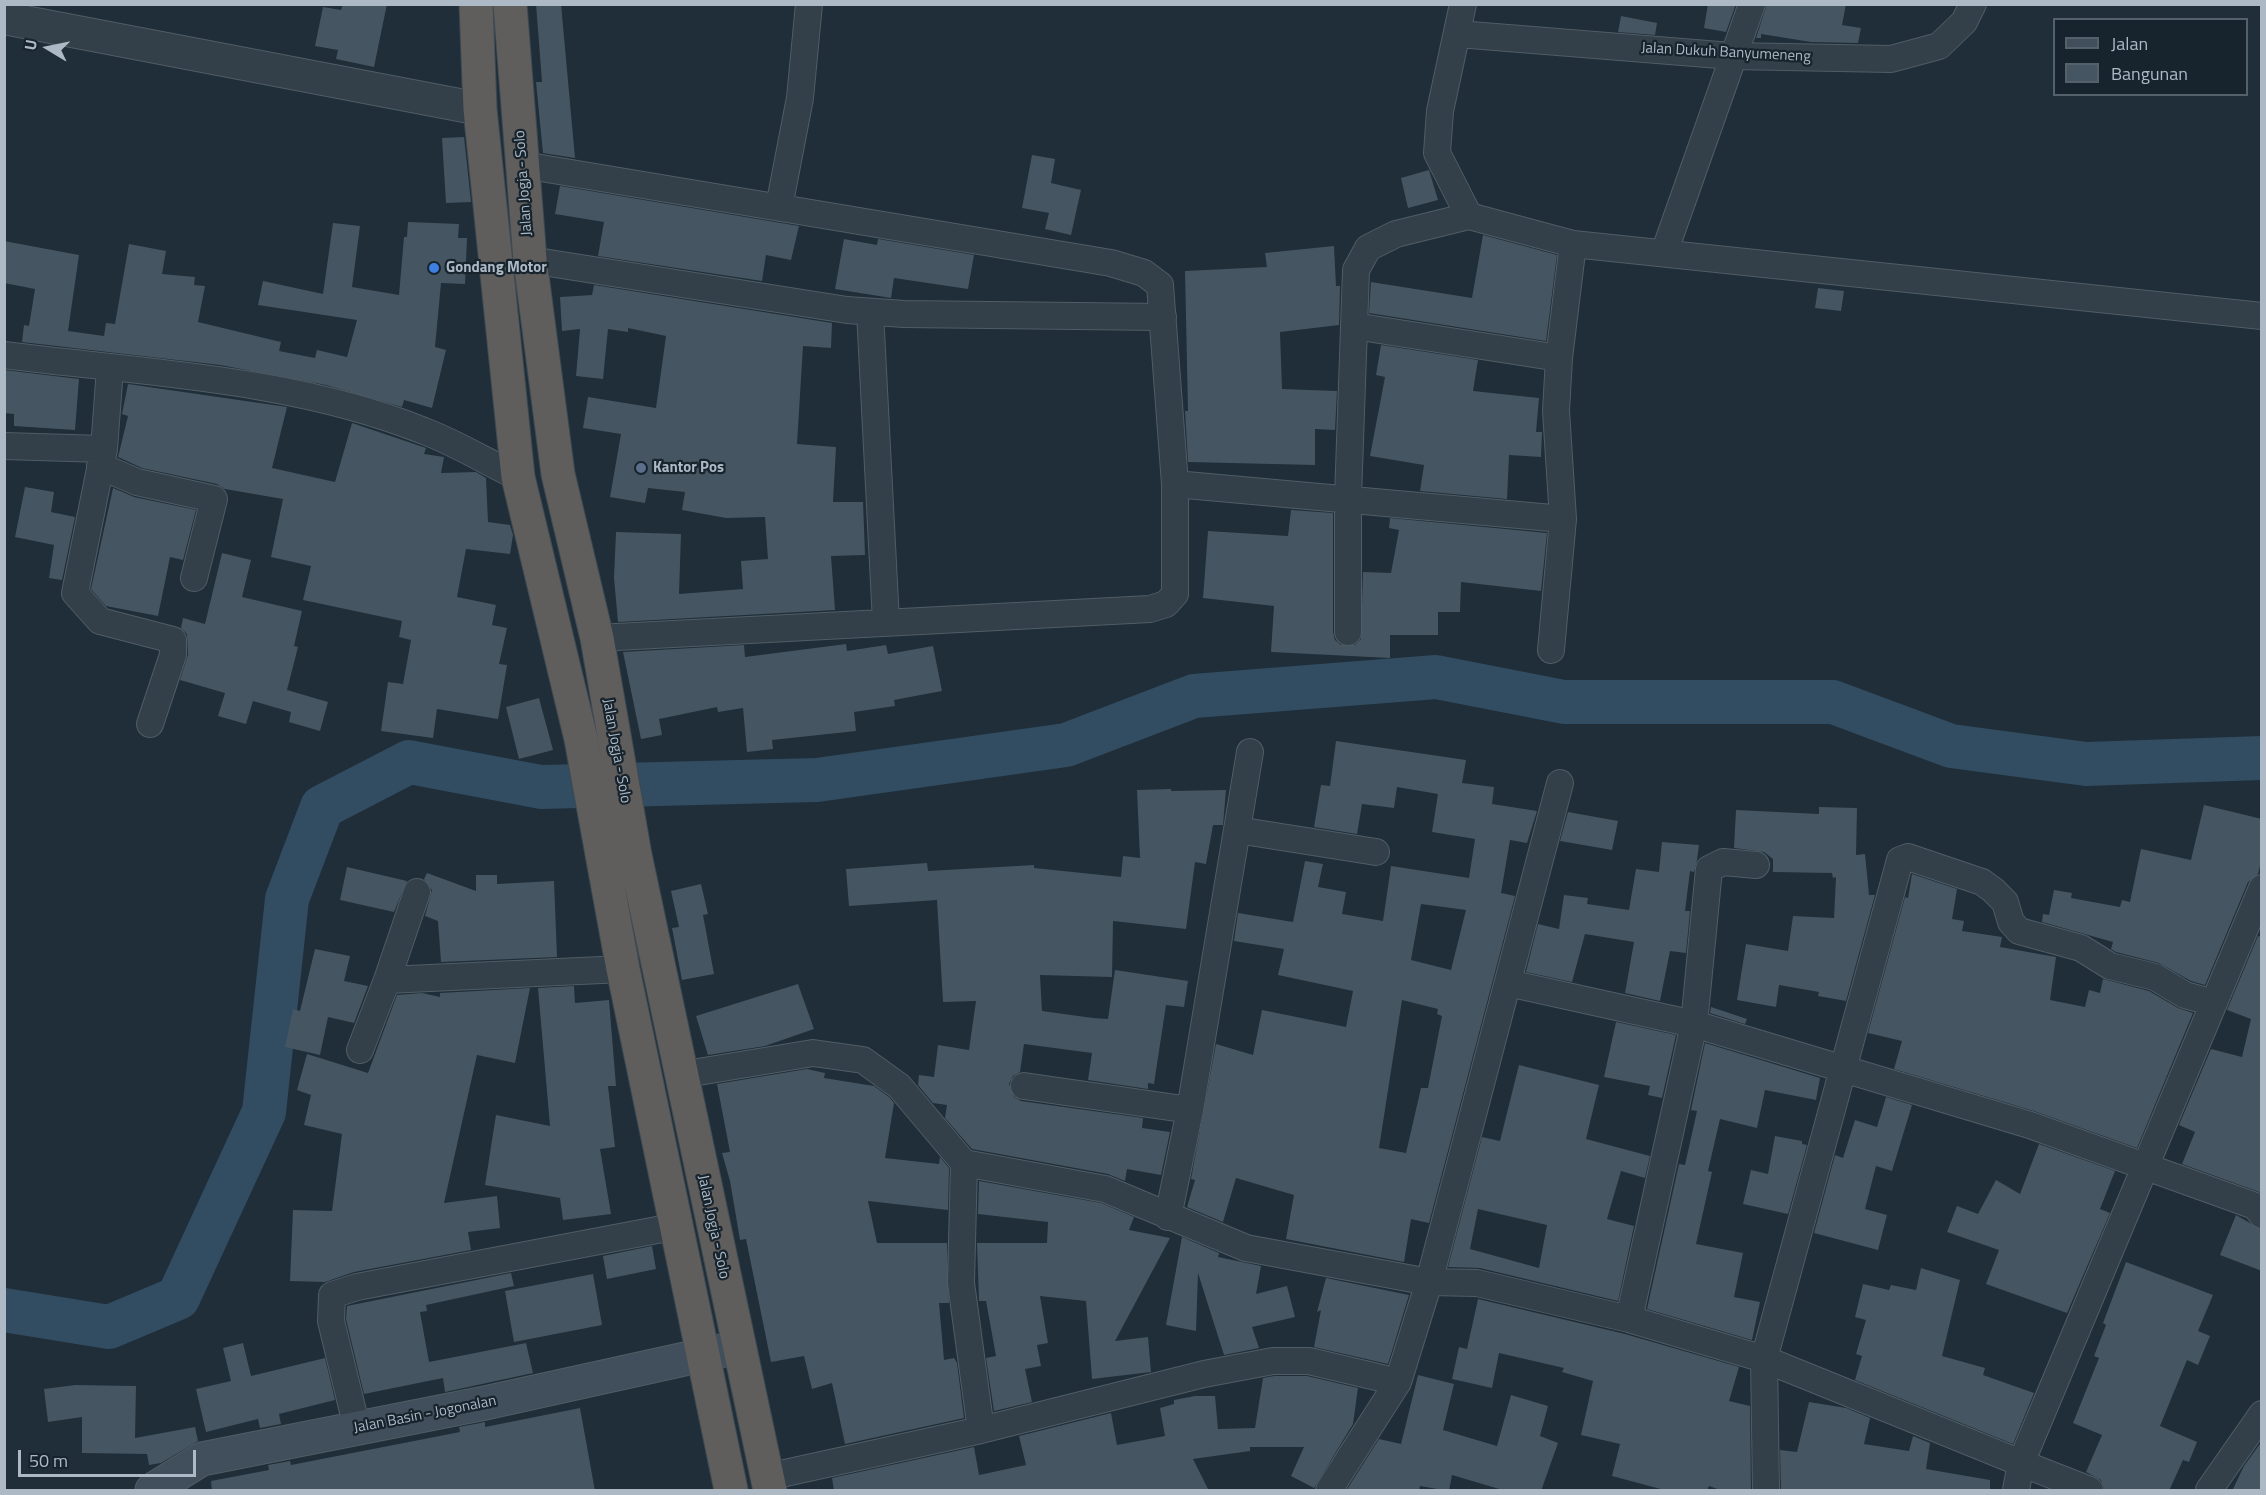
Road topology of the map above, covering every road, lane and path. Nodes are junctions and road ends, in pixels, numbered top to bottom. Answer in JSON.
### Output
{"nodes":[{"id":1,"x":476,"y":4,"type":"edge"},
{"id":2,"x":510,"y":4,"type":"edge"},
{"id":3,"x":809,"y":4,"type":"edge"},
{"id":4,"x":1463,"y":4,"type":"edge"},
{"id":5,"x":1752,"y":4,"type":"edge"},
{"id":6,"x":1973,"y":4,"type":"edge"},
{"id":7,"x":4,"y":18,"type":"edge"},
{"id":8,"x":1458,"y":34,"type":"junction"},
{"id":9,"x":1732,"y":56,"type":"junction"},
{"id":10,"x":480,"y":109,"type":"junction"},
{"id":11,"x":523,"y":165,"type":"junction"},
{"id":12,"x":779,"y":207,"type":"junction"},
{"id":13,"x":1469,"y":216,"type":"junction"},
{"id":14,"x":1573,"y":244,"type":"junction"},
{"id":15,"x":1664,"y":252,"type":"junction"},
{"id":16,"x":530,"y":260,"type":"junction"},
{"id":17,"x":870,"y":312,"type":"junction"},
{"id":18,"x":2260,"y":313,"type":"edge"},
{"id":19,"x":1163,"y":316,"type":"junction"},
{"id":20,"x":1354,"y":326,"type":"junction"},
{"id":21,"x":4,"y":355,"type":"edge"},
{"id":22,"x":1559,"y":358,"type":"junction"},
{"id":23,"x":110,"y":369,"type":"junction"},
{"id":24,"x":4,"y":446,"type":"edge"},
{"id":25,"x":102,"y":458,"type":"junction"},
{"id":26,"x":518,"y":477,"type":"junction"},
{"id":27,"x":1175,"y":484,"type":"junction"},
{"id":28,"x":1348,"y":498,"type":"junction"},
{"id":29,"x":1563,"y":519,"type":"junction"},
{"id":30,"x":194,"y":578,"type":"dead end"},
{"id":31,"x":886,"y":622,"type":"junction"},
{"id":32,"x":1348,"y":632,"type":"dead end"},
{"id":33,"x":597,"y":638,"type":"junction"},
{"id":34,"x":1551,"y":650,"type":"dead end"},
{"id":35,"x":150,"y":724,"type":"dead end"},
{"id":36,"x":597,"y":738,"type":"junction"},
{"id":37,"x":1250,"y":752,"type":"dead end"},
{"id":38,"x":1560,"y":783,"type":"dead end"},
{"id":39,"x":1237,"y":830,"type":"junction"},
{"id":40,"x":1376,"y":852,"type":"dead end"},
{"id":41,"x":620,"y":856,"type":"junction"},
{"id":42,"x":1756,"y":865,"type":"dead end"},
{"id":43,"x":2262,"y":888,"type":"edge"},
{"id":44,"x":417,"y":892,"type":"dead end"},
{"id":45,"x":623,"y":969,"type":"junction"},
{"id":46,"x":387,"y":980,"type":"junction"},
{"id":47,"x":1508,"y":982,"type":"junction"},
{"id":48,"x":2214,"y":1003,"type":"junction"},
{"id":49,"x":1694,"y":1024,"type":"junction"},
{"id":50,"x":360,"y":1050,"type":"dead end"},
{"id":51,"x":1843,"y":1069,"type":"junction"},
{"id":52,"x":680,"y":1075,"type":"junction"},
{"id":53,"x":1024,"y":1086,"type":"dead end"},
{"id":54,"x":1190,"y":1110,"type":"junction"},
{"id":55,"x":964,"y":1163,"type":"junction"},
{"id":56,"x":2146,"y":1166,"type":"junction"},
{"id":57,"x":2262,"y":1215,"type":"edge"},
{"id":58,"x":1168,"y":1217,"type":"junction"},
{"id":59,"x":678,"y":1226,"type":"junction"},
{"id":60,"x":1429,"y":1282,"type":"junction"},
{"id":61,"x":1629,"y":1319,"type":"junction"},
{"id":62,"x":739,"y":1347,"type":"junction"},
{"id":63,"x":705,"y":1356,"type":"junction"},
{"id":64,"x":1764,"y":1359,"type":"junction"},
{"id":65,"x":1398,"y":1382,"type":"junction"},
{"id":66,"x":2262,"y":1414,"type":"edge"},
{"id":67,"x":357,"y":1428,"type":"junction"},
{"id":68,"x":981,"y":1430,"type":"junction"},
{"id":69,"x":2021,"y":1463,"type":"junction"},
{"id":70,"x":768,"y":1484,"type":"edge"},
{"id":71,"x":152,"y":1491,"type":"edge"},
{"id":72,"x":731,"y":1491,"type":"edge"},
{"id":73,"x":1329,"y":1491,"type":"edge"},
{"id":74,"x":1766,"y":1491,"type":"edge"},
{"id":75,"x":2016,"y":1491,"type":"edge"},
{"id":76,"x":2090,"y":1491,"type":"edge"},
{"id":77,"x":2209,"y":1491,"type":"edge"}],
"edges":[{"from":1,"to":10,"type":"highway","name":"Jalan Jogja - Solo"},
{"from":2,"to":11,"type":"highway","name":"Jalan Jogja - Solo"},
{"from":3,"to":12,"type":"street"},
{"from":4,"to":8,"type":"street"},
{"from":5,"to":9,"type":"street"},
{"from":6,"to":9,"type":"street","name":"Jalan Dukuh Banyumeneng"},
{"from":7,"to":10,"type":"street"},
{"from":8,"to":9,"type":"street","name":"Jalan Dukuh Banyumeneng"},
{"from":8,"to":13,"type":"street"},
{"from":9,"to":15,"type":"street"},
{"from":10,"to":26,"type":"highway","name":"Jalan Jogja - Solo"},
{"from":11,"to":12,"type":"street"},
{"from":11,"to":16,"type":"highway","name":"Jalan Jogja - Solo"},
{"from":12,"to":19,"type":"street"},
{"from":13,"to":14,"type":"street"},
{"from":13,"to":20,"type":"street"},
{"from":14,"to":15,"type":"street"},
{"from":14,"to":22,"type":"street"},
{"from":15,"to":18,"type":"street"},
{"from":16,"to":17,"type":"street"},
{"from":16,"to":33,"type":"highway","name":"Jalan Jogja - Solo"},
{"from":17,"to":19,"type":"street"},
{"from":17,"to":31,"type":"street"},
{"from":19,"to":27,"type":"street"},
{"from":20,"to":22,"type":"street"},
{"from":20,"to":28,"type":"street"},
{"from":21,"to":23,"type":"street"},
{"from":22,"to":29,"type":"street"},
{"from":23,"to":25,"type":"street"},
{"from":23,"to":26,"type":"street"},
{"from":24,"to":25,"type":"street"},
{"from":25,"to":30,"type":"street"},
{"from":25,"to":35,"type":"street"},
{"from":26,"to":36,"type":"highway","name":"Jalan Jogja - Solo"},
{"from":27,"to":28,"type":"street"},
{"from":27,"to":31,"type":"street"},
{"from":28,"to":29,"type":"street"},
{"from":28,"to":32,"type":"street"},
{"from":29,"to":34,"type":"street"},
{"from":31,"to":33,"type":"street"},
{"from":33,"to":36,"type":"highway","name":"Jalan Jogja - Solo"},
{"from":36,"to":41,"type":"highway","name":"Jalan Jogja - Solo"},
{"from":37,"to":39,"type":"street"},
{"from":38,"to":47,"type":"street"},
{"from":39,"to":40,"type":"street"},
{"from":39,"to":54,"type":"street"},
{"from":41,"to":45,"type":"highway","name":"Jalan Jogja - Solo"},
{"from":41,"to":52,"type":"highway","name":"Jalan Jogja - Solo"},
{"from":42,"to":49,"type":"street"},
{"from":43,"to":48,"type":"street"},
{"from":44,"to":46,"type":"street"},
{"from":45,"to":46,"type":"street"},
{"from":45,"to":59,"type":"highway","name":"Jalan Jogja - Solo"},
{"from":46,"to":50,"type":"street"},
{"from":47,"to":49,"type":"street"},
{"from":47,"to":60,"type":"street"},
{"from":48,"to":51,"type":"street"},
{"from":48,"to":56,"type":"street"},
{"from":49,"to":51,"type":"street"},
{"from":49,"to":61,"type":"street"},
{"from":51,"to":56,"type":"street"},
{"from":51,"to":64,"type":"street"},
{"from":52,"to":55,"type":"street"},
{"from":52,"to":62,"type":"highway","name":"Jalan Jogja - Solo"},
{"from":53,"to":54,"type":"street"},
{"from":54,"to":58,"type":"street"},
{"from":55,"to":58,"type":"street"},
{"from":55,"to":68,"type":"street"},
{"from":56,"to":57,"type":"street"},
{"from":56,"to":69,"type":"street"},
{"from":58,"to":60,"type":"street"},
{"from":59,"to":63,"type":"highway","name":"Jalan Jogja - Solo"},
{"from":59,"to":67,"type":"street"},
{"from":60,"to":61,"type":"street"},
{"from":60,"to":65,"type":"street"},
{"from":61,"to":64,"type":"street"},
{"from":62,"to":63,"type":"main road","name":"Jalan Basin - Jogonalan"},
{"from":62,"to":70,"type":"highway","name":"Jalan Jogja - Solo"},
{"from":63,"to":67,"type":"main road","name":"Jalan Basin - Jogonalan"},
{"from":63,"to":72,"type":"highway","name":"Jalan Jogja - Solo"},
{"from":64,"to":69,"type":"street"},
{"from":64,"to":74,"type":"street"},
{"from":65,"to":68,"type":"street"},
{"from":65,"to":73,"type":"street"},
{"from":66,"to":77,"type":"street"},
{"from":67,"to":71,"type":"main road","name":"Jalan Basin - Jogonalan"},
{"from":68,"to":70,"type":"street"},
{"from":69,"to":75,"type":"street"},
{"from":69,"to":76,"type":"street"}]}
